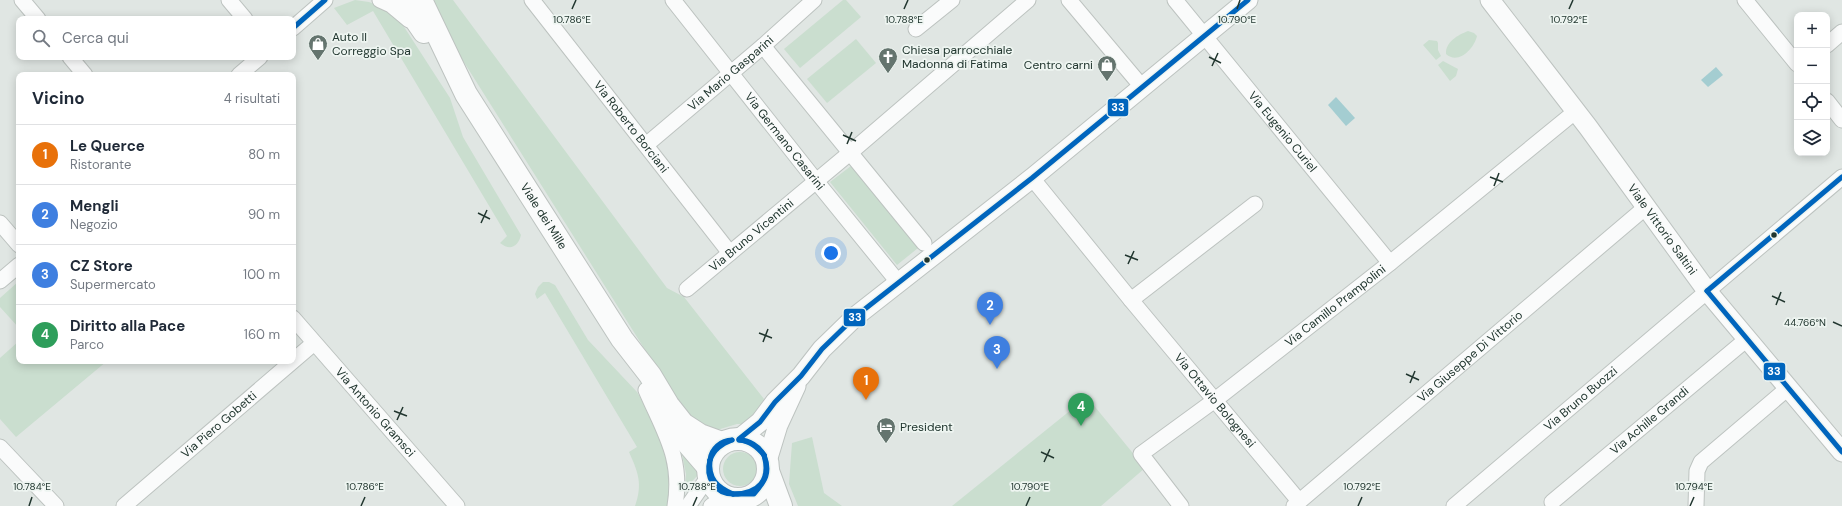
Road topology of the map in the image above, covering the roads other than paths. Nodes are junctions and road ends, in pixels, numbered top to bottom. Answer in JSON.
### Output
{"nodes":[{"id":1,"x":22,"y":0,"type":"edge"},
{"id":2,"x":229,"y":0,"type":"edge"},
{"id":3,"x":325,"y":0,"type":"edge"},
{"id":4,"x":380,"y":0,"type":"edge"},
{"id":5,"x":402,"y":0,"type":"edge"},
{"id":6,"x":420,"y":0,"type":"edge"},
{"id":7,"x":532,"y":0,"type":"edge"},
{"id":8,"x":673,"y":0,"type":"edge"},
{"id":9,"x":812,"y":0,"type":"edge"},
{"id":10,"x":952,"y":0,"type":"edge"},
{"id":11,"x":1028,"y":0,"type":"edge"},
{"id":12,"x":1068,"y":0,"type":"edge"},
{"id":13,"x":1175,"y":0,"type":"edge"},
{"id":14,"x":1248,"y":0,"type":"edge"},
{"id":15,"x":1490,"y":0,"type":"edge"},
{"id":16,"x":1746,"y":0,"type":"edge"},
{"id":17,"x":35,"y":16,"type":"edge"},
{"id":18,"x":242,"y":16,"type":"edge"},
{"id":19,"x":296,"y":25,"type":"edge"},
{"id":20,"x":916,"y":29,"type":"dead end"},
{"id":21,"x":422,"y":30,"type":"junction"},
{"id":22,"x":1842,"y":32,"type":"edge"},
{"id":23,"x":1205,"y":36,"type":"junction"},
{"id":24,"x":1830,"y":42,"type":"edge"},
{"id":25,"x":763,"y":46,"type":"junction"},
{"id":26,"x":72,"y":60,"type":"edge"},
{"id":27,"x":256,"y":60,"type":"edge"},
{"id":28,"x":1794,"y":60,"type":"edge"},
{"id":29,"x":82,"y":72,"type":"edge"},
{"id":30,"x":242,"y":72,"type":"edge"},
{"id":31,"x":731,"y":74,"type":"junction"},
{"id":32,"x":1143,"y":88,"type":"junction"},
{"id":33,"x":466,"y":94,"type":"junction"},
{"id":34,"x":1830,"y":105,"type":"edge"},
{"id":35,"x":1576,"y":111,"type":"junction"},
{"id":36,"x":1842,"y":120,"type":"edge"},
{"id":37,"x":646,"y":145,"type":"junction"},
{"id":38,"x":851,"y":152,"type":"junction"},
{"id":39,"x":1842,"y":177,"type":"edge"},
{"id":40,"x":1032,"y":178,"type":"junction"},
{"id":41,"x":816,"y":181,"type":"junction"},
{"id":42,"x":1255,"y":204,"type":"dead end"},
{"id":43,"x":1646,"y":207,"type":"junction"},
{"id":44,"x":0,"y":223,"type":"edge"},
{"id":45,"x":16,"y":242,"type":"edge"},
{"id":46,"x":924,"y":243,"type":"dead end"},
{"id":47,"x":730,"y":253,"type":"junction"},
{"id":48,"x":1390,"y":263,"type":"junction"},
{"id":49,"x":16,"y":268,"type":"edge"},
{"id":50,"x":0,"y":281,"type":"edge"},
{"id":51,"x":898,"y":282,"type":"junction"},
{"id":52,"x":687,"y":289,"type":"dead end"},
{"id":53,"x":1707,"y":291,"type":"junction"},
{"id":54,"x":1131,"y":300,"type":"junction"},
{"id":55,"x":296,"y":322,"type":"edge"},
{"id":56,"x":1747,"y":338,"type":"junction"},
{"id":57,"x":622,"y":339,"type":"junction"},
{"id":58,"x":314,"y":343,"type":"junction"},
{"id":59,"x":296,"y":358,"type":"edge"},
{"id":60,"x":290,"y":364,"type":"edge"},
{"id":61,"x":800,"y":376,"type":"junction"},
{"id":62,"x":1788,"y":388,"type":"junction"},
{"id":63,"x":646,"y":390,"type":"junction"},
{"id":64,"x":1215,"y":400,"type":"junction"},
{"id":65,"x":731,"y":441,"type":"junction"},
{"id":66,"x":0,"y":448,"type":"edge"},
{"id":67,"x":1842,"y":452,"type":"edge"},
{"id":68,"x":767,"y":466,"type":"junction"},
{"id":69,"x":708,"y":472,"type":"junction"},
{"id":70,"x":729,"y":502,"type":"edge"},
{"id":71,"x":1552,"y":502,"type":"dead end"},
{"id":72,"x":1297,"y":504,"type":"edge"},
{"id":73,"x":56,"y":506,"type":"edge"},
{"id":74,"x":124,"y":506,"type":"edge"},
{"id":75,"x":457,"y":506,"type":"edge"},
{"id":76,"x":675,"y":506,"type":"edge"},
{"id":77,"x":688,"y":506,"type":"edge"},
{"id":78,"x":781,"y":506,"type":"edge"},
{"id":79,"x":1180,"y":506,"type":"edge"},
{"id":80,"x":1454,"y":506,"type":"edge"},
{"id":81,"x":1696,"y":506,"type":"edge"}],
"edges":[{"from":1,"to":17,"type":"street"},
{"from":2,"to":18,"type":"street"},
{"from":3,"to":19,"type":"street"},
{"from":4,"to":21,"type":"street"},
{"from":5,"to":21,"type":"main road","name":"Viale dei Mille"},
{"from":6,"to":33,"type":"main road","name":"Viale dei Mille"},
{"from":7,"to":37,"type":"street","name":"Via Roberto Borciani"},
{"from":8,"to":31,"type":"street","name":"Via Germano Casarini"},
{"from":9,"to":25,"type":"street","name":"Via Mario Gasparini"},
{"from":10,"to":20,"type":"street"},
{"from":11,"to":38,"type":"street","name":"Via Bruno Vicentini"},
{"from":12,"to":32,"type":"street"},
{"from":13,"to":23,"type":"street","name":"Via Eugenio Curiel"},
{"from":14,"to":23,"type":"street"},
{"from":15,"to":35,"type":"street","name":"Viale Vittorio Saltini"},
{"from":16,"to":28,"type":"street"},
{"from":21,"to":33,"type":"main road","name":"Viale dei Mille"},
{"from":22,"to":24,"type":"street"},
{"from":23,"to":32,"type":"street"},
{"from":23,"to":48,"type":"street","name":"Via Eugenio Curiel"},
{"from":25,"to":31,"type":"street","name":"Via Mario Gasparini"},
{"from":25,"to":38,"type":"street"},
{"from":26,"to":29,"type":"street"},
{"from":27,"to":30,"type":"street"},
{"from":31,"to":37,"type":"street","name":"Via Mario Gasparini"},
{"from":31,"to":41,"type":"street","name":"Via Germano Casarini"},
{"from":32,"to":40,"type":"street"},
{"from":33,"to":57,"type":"main road","name":"Viale dei Mille"},
{"from":34,"to":36,"type":"street"},
{"from":35,"to":43,"type":"street","name":"Viale Vittorio Saltini"},
{"from":35,"to":48,"type":"street","name":"Via Camillo Prampolini"},
{"from":37,"to":47,"type":"street","name":"Via Roberto Borciani"},
{"from":38,"to":41,"type":"street","name":"Via Bruno Vicentini"},
{"from":38,"to":46,"type":"street"},
{"from":39,"to":53,"type":"street","name":"Via Bruno Buozzi"},
{"from":40,"to":51,"type":"street"},
{"from":40,"to":54,"type":"street","name":"Via Ottavio Bolognesi"},
{"from":41,"to":47,"type":"street","name":"Via Bruno Vicentini"},
{"from":41,"to":51,"type":"street","name":"Via Germano Casarini"},
{"from":42,"to":54,"type":"street"},
{"from":43,"to":53,"type":"street","name":"Viale Vittorio Saltini"},
{"from":43,"to":72,"type":"street","name":"Via Giuseppe Di Vittorio"},
{"from":44,"to":45,"type":"street"},
{"from":47,"to":52,"type":"street","name":"Via Bruno Vicentini"},
{"from":48,"to":64,"type":"street","name":"Via Camillo Prampolini"},
{"from":49,"to":50,"type":"street"},
{"from":51,"to":61,"type":"street"},
{"from":53,"to":56,"type":"street","name":"Viale Vittorio Saltini"},
{"from":53,"to":80,"type":"street","name":"Via Bruno Buozzi"},
{"from":54,"to":64,"type":"street","name":"Via Ottavio Bolognesi"},
{"from":55,"to":58,"type":"street","name":"Via Antonio Gramsci"},
{"from":56,"to":62,"type":"street","name":"Viale Vittorio Saltini"},
{"from":56,"to":71,"type":"street","name":"Via Achille Grandi"},
{"from":57,"to":63,"type":"main road","name":"Viale dei Mille"},
{"from":57,"to":65,"type":"main road","name":"Viale dei Mille"},
{"from":58,"to":59,"type":"street","name":"Via Piero Gobetti"},
{"from":58,"to":75,"type":"street","name":"Via Antonio Gramsci"},
{"from":60,"to":74,"type":"street","name":"Via Piero Gobetti"},
{"from":61,"to":65,"type":"street"},
{"from":61,"to":68,"type":"street"},
{"from":62,"to":67,"type":"street","name":"Viale Vittorio Saltini"},
{"from":62,"to":81,"type":"street"},
{"from":63,"to":69,"type":"main road","name":"Viale dei Mille"},
{"from":63,"to":76,"type":"street","name":"Viale dei Mille"},
{"from":64,"to":72,"type":"street","name":"Via Ottavio Bolognesi"},
{"from":64,"to":79,"type":"street","name":"Via Camillo Prampolini"},
{"from":65,"to":68,"type":"main road","name":"Viale dei Mille"},
{"from":65,"to":69,"type":"main road"},
{"from":66,"to":73,"type":"street"},
{"from":68,"to":70,"type":"main road","name":"Viale dei Mille"},
{"from":68,"to":78,"type":"main road"},
{"from":69,"to":70,"type":"main road","name":"Viale dei Mille"},
{"from":69,"to":77,"type":"street"}]}
